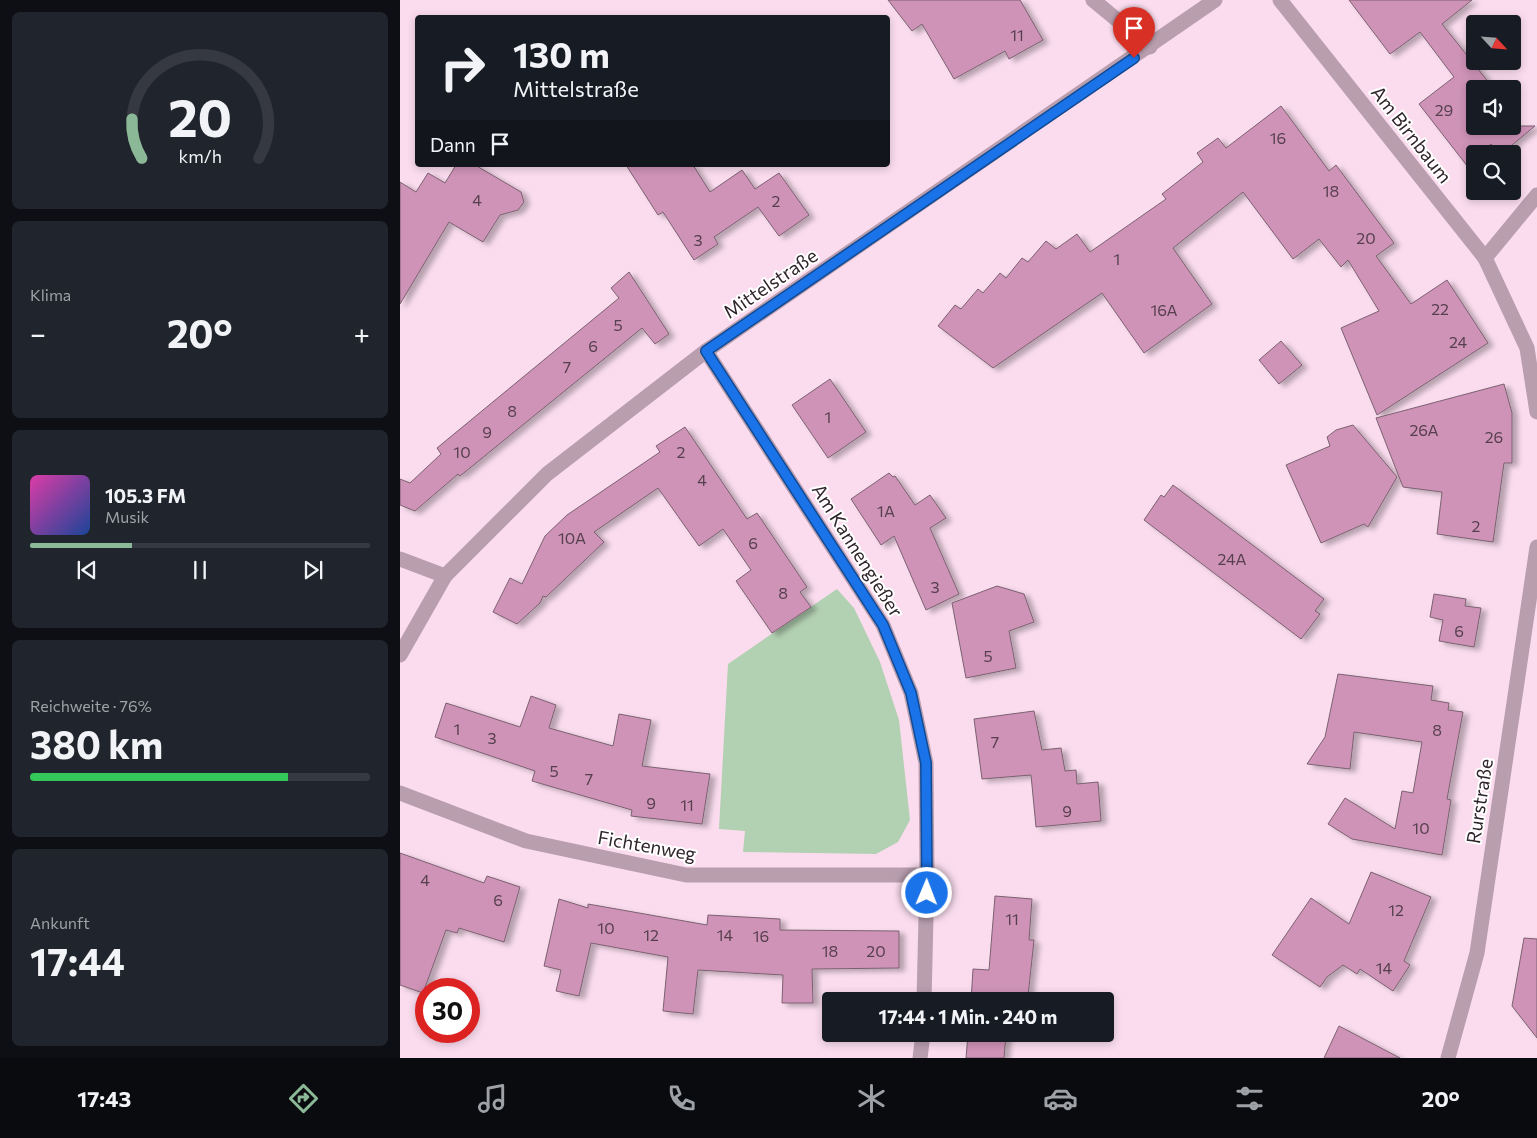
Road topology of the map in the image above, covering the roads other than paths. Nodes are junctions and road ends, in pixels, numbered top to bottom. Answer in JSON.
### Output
{"nodes":[{"id":1,"x":1093,"y":0,"type":"edge"},
{"id":2,"x":1215,"y":0,"type":"edge"},
{"id":3,"x":1280,"y":0,"type":"edge"},
{"id":4,"x":1150,"y":47,"type":"junction"},
{"id":5,"x":1537,"y":195,"type":"edge"},
{"id":6,"x":1485,"y":258,"type":"junction"},
{"id":7,"x":706,"y":351,"type":"junction"},
{"id":8,"x":1537,"y":412,"type":"edge"},
{"id":9,"x":1537,"y":548,"type":"edge"},
{"id":10,"x":400,"y":559,"type":"edge"},
{"id":11,"x":446,"y":576,"type":"junction"},
{"id":12,"x":400,"y":655,"type":"edge"},
{"id":13,"x":400,"y":794,"type":"edge"},
{"id":14,"x":927,"y":875,"type":"junction"},
{"id":15,"x":924,"y":992,"type":"edge"},
{"id":16,"x":922,"y":1042,"type":"edge"},
{"id":17,"x":920,"y":1058,"type":"edge"},
{"id":18,"x":1448,"y":1058,"type":"edge"}],
"edges":[{"from":1,"to":4,"type":"street"},
{"from":2,"to":4,"type":"street","name":"Mittelstraße"},
{"from":3,"to":6,"type":"street","name":"Am Birnbaum"},
{"from":4,"to":7,"type":"street","name":"Mittelstraße"},
{"from":5,"to":6,"type":"street"},
{"from":6,"to":8,"type":"street","name":"Am Birnbaum"},
{"from":7,"to":11,"type":"street","name":"Mittelstraße"},
{"from":7,"to":14,"type":"street","name":"Am Kannengießer"},
{"from":9,"to":18,"type":"street","name":"Rurstraße"},
{"from":10,"to":11,"type":"street"},
{"from":11,"to":12,"type":"street","name":"Mittelstraße"},
{"from":13,"to":14,"type":"street","name":"Fichtenweg"},
{"from":14,"to":15,"type":"street","name":"Am Kannengießer"},
{"from":16,"to":17,"type":"street"}]}
